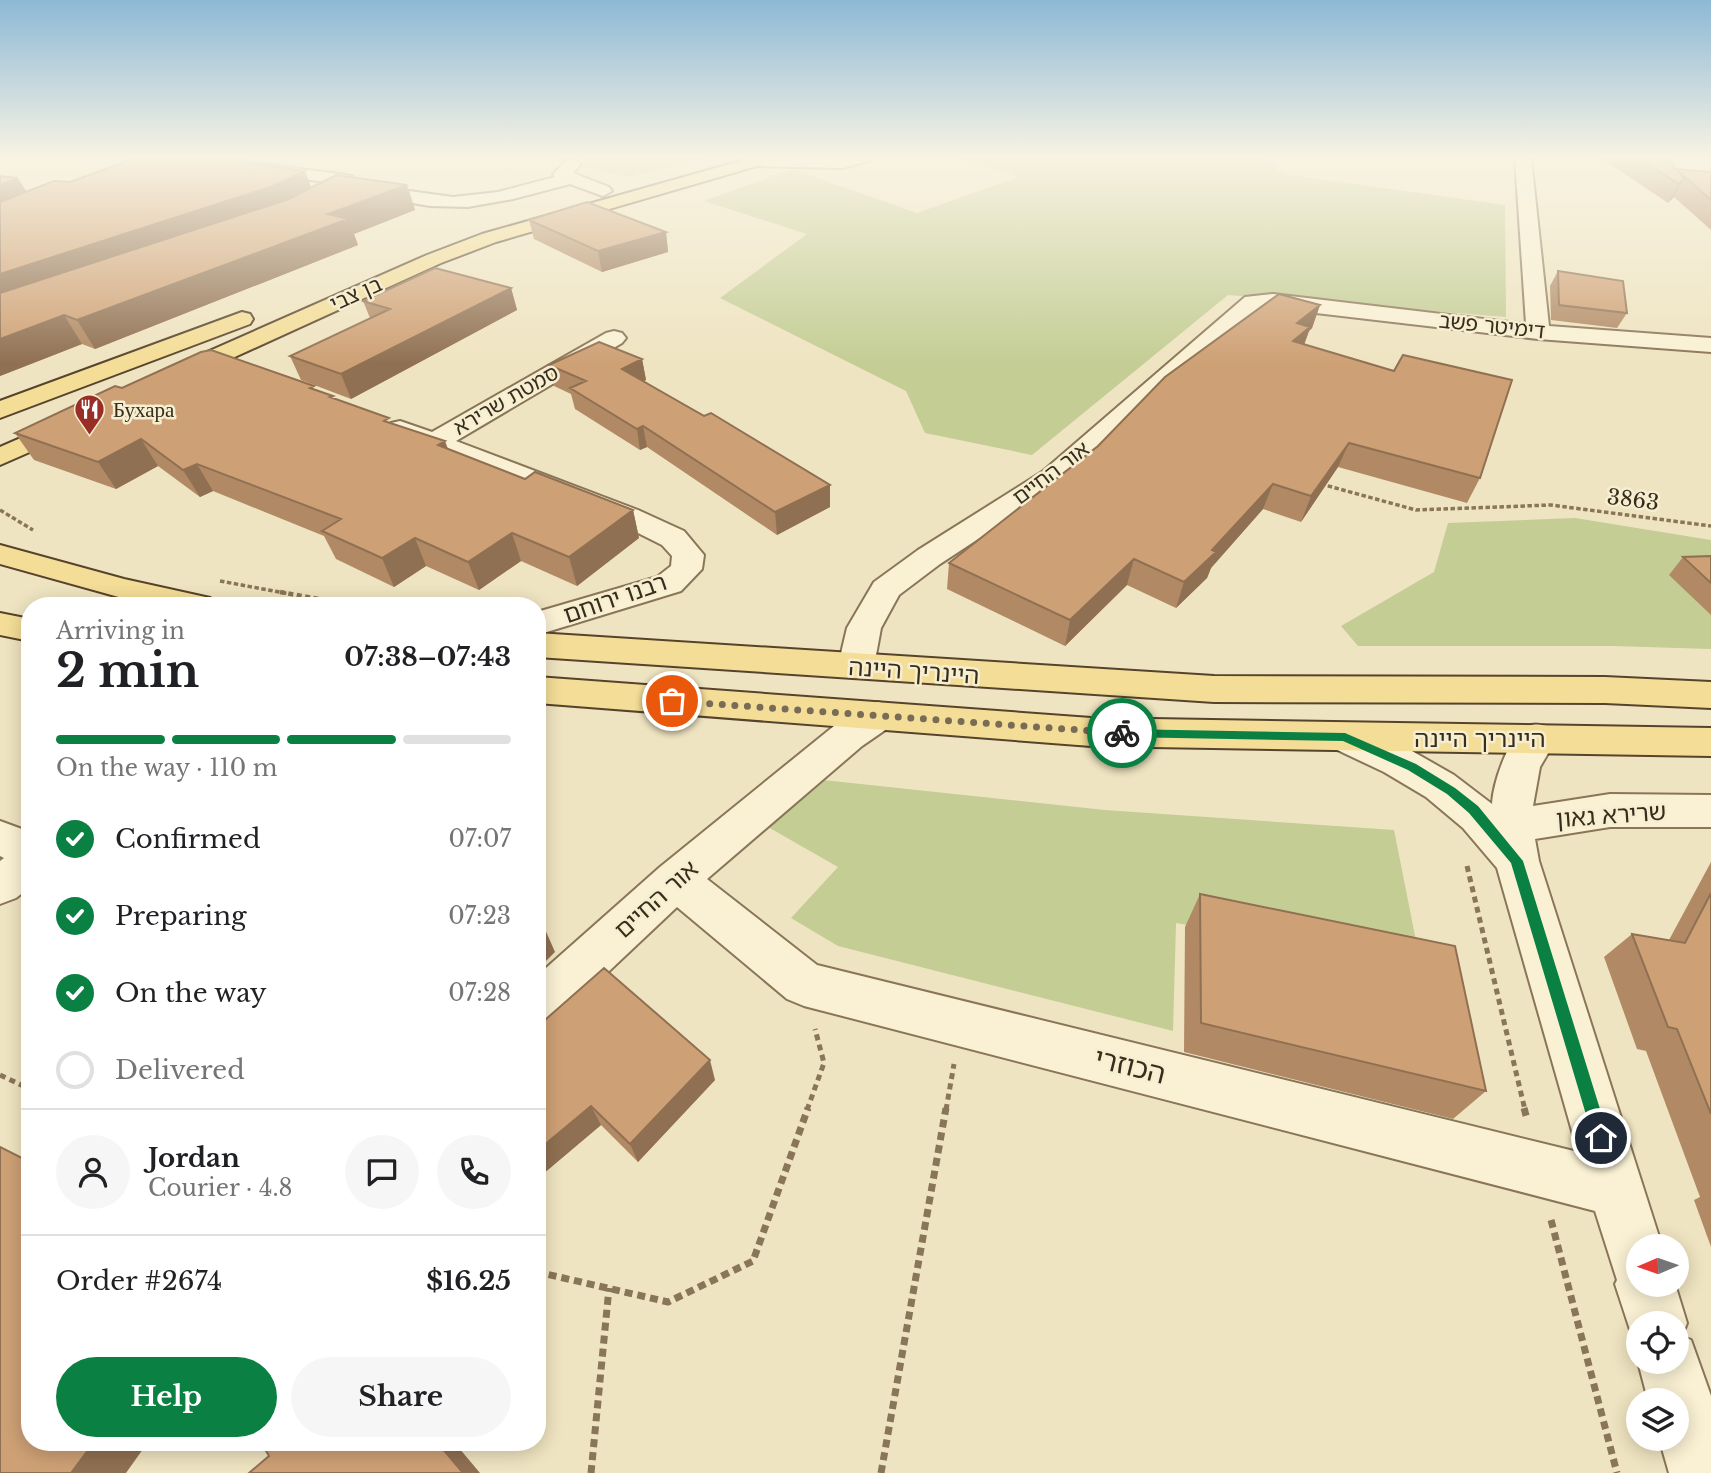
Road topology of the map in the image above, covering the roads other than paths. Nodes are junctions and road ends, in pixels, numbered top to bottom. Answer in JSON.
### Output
{"nodes":[{"id":1,"x":478,"y":227,"type":"edge"},
{"id":2,"x":526,"y":227,"type":"edge"},
{"id":3,"x":1529,"y":227,"type":"edge"},
{"id":4,"x":303,"y":295,"type":"dead end"},
{"id":5,"x":1273,"y":301,"type":"joint"},
{"id":6,"x":267,"y":310,"type":"dead end"},
{"id":7,"x":1538,"y":332,"type":"junction"},
{"id":8,"x":614,"y":338,"type":"dead end"},
{"id":9,"x":1711,"y":345,"type":"edge"},
{"id":10,"x":246,"y":369,"type":"edge"},
{"id":11,"x":158,"y":383,"type":"joint"},
{"id":12,"x":0,"y":411,"type":"edge"},
{"id":13,"x":87,"y":416,"type":"edge"},
{"id":14,"x":382,"y":422,"type":"edge"},
{"id":15,"x":434,"y":442,"type":"junction"},
{"id":16,"x":1,"y":457,"type":"edge"},
{"id":17,"x":0,"y":554,"type":"edge"},
{"id":18,"x":159,"y":597,"type":"edge"},
{"id":19,"x":546,"y":621,"type":"edge"},
{"id":20,"x":0,"y":624,"type":"edge"},
{"id":21,"x":21,"y":628,"type":"edge"},
{"id":22,"x":546,"y":646,"type":"edge"},
{"id":23,"x":856,"y":666,"type":"junction"},
{"id":24,"x":546,"y":691,"type":"edge"},
{"id":25,"x":1711,"y":695,"type":"edge"},
{"id":26,"x":878,"y":716,"type":"junction"},
{"id":27,"x":1345,"y":737,"type":"junction"},
{"id":28,"x":1538,"y":738,"type":"junction"},
{"id":29,"x":1711,"y":742,"type":"edge"},
{"id":30,"x":1711,"y":811,"type":"edge"},
{"id":31,"x":0,"y":838,"type":"edge"},
{"id":32,"x":1514,"y":845,"type":"junction"},
{"id":33,"x":21,"y":846,"type":"edge"},
{"id":34,"x":21,"y":870,"type":"edge"},
{"id":35,"x":676,"y":880,"type":"junction"},
{"id":36,"x":0,"y":885,"type":"edge"},
{"id":37,"x":546,"y":999,"type":"edge"},
{"id":38,"x":1616,"y":1189,"type":"junction"},
{"id":39,"x":1630,"y":1234,"type":"edge"},
{"id":40,"x":1672,"y":1374,"type":"edge"},
{"id":41,"x":1702,"y":1473,"type":"edge"}],
"edges":[{"from":1,"to":4,"type":"main road","name":"בן צבי"},
{"from":2,"to":11,"type":"main road","name":"בן צבי"},
{"from":3,"to":7,"type":"street"},
{"from":5,"to":7,"type":"street","name":"דימיטר פשב"},
{"from":5,"to":23,"type":"street","name":"אור החיים"},
{"from":6,"to":12,"type":"main road"},
{"from":7,"to":9,"type":"street","name":"דימיטר פשב"},
{"from":8,"to":15,"type":"street","name":"סמטת שרירא"},
{"from":10,"to":11,"type":"street"},
{"from":13,"to":16,"type":"main road"},
{"from":14,"to":15,"type":"street"},
{"from":15,"to":19,"type":"street","name":"רבנו ירוחם"},
{"from":17,"to":18,"type":"main road"},
{"from":20,"to":21,"type":"main road"},
{"from":22,"to":23,"type":"main road","name":"היינריך היינה"},
{"from":23,"to":25,"type":"main road","name":"היינריך היינה"},
{"from":24,"to":26,"type":"main road","name":"היינריך היינה"},
{"from":26,"to":27,"type":"main road","name":"היינריך היינה"},
{"from":26,"to":35,"type":"street","name":"אור החיים"},
{"from":27,"to":28,"type":"main road","name":"היינריך היינה"},
{"from":27,"to":32,"type":"street"},
{"from":28,"to":29,"type":"main road","name":"היינריך היינה"},
{"from":28,"to":32,"type":"street"},
{"from":30,"to":32,"type":"street","name":"שרירא גאון"},
{"from":31,"to":33,"type":"street"},
{"from":32,"to":38,"type":"street"},
{"from":34,"to":36,"type":"street"},
{"from":35,"to":37,"type":"street","name":"אור החיים"},
{"from":35,"to":38,"type":"street","name":"הכוזרי"},
{"from":38,"to":39,"type":"street"},
{"from":40,"to":41,"type":"street"}]}
